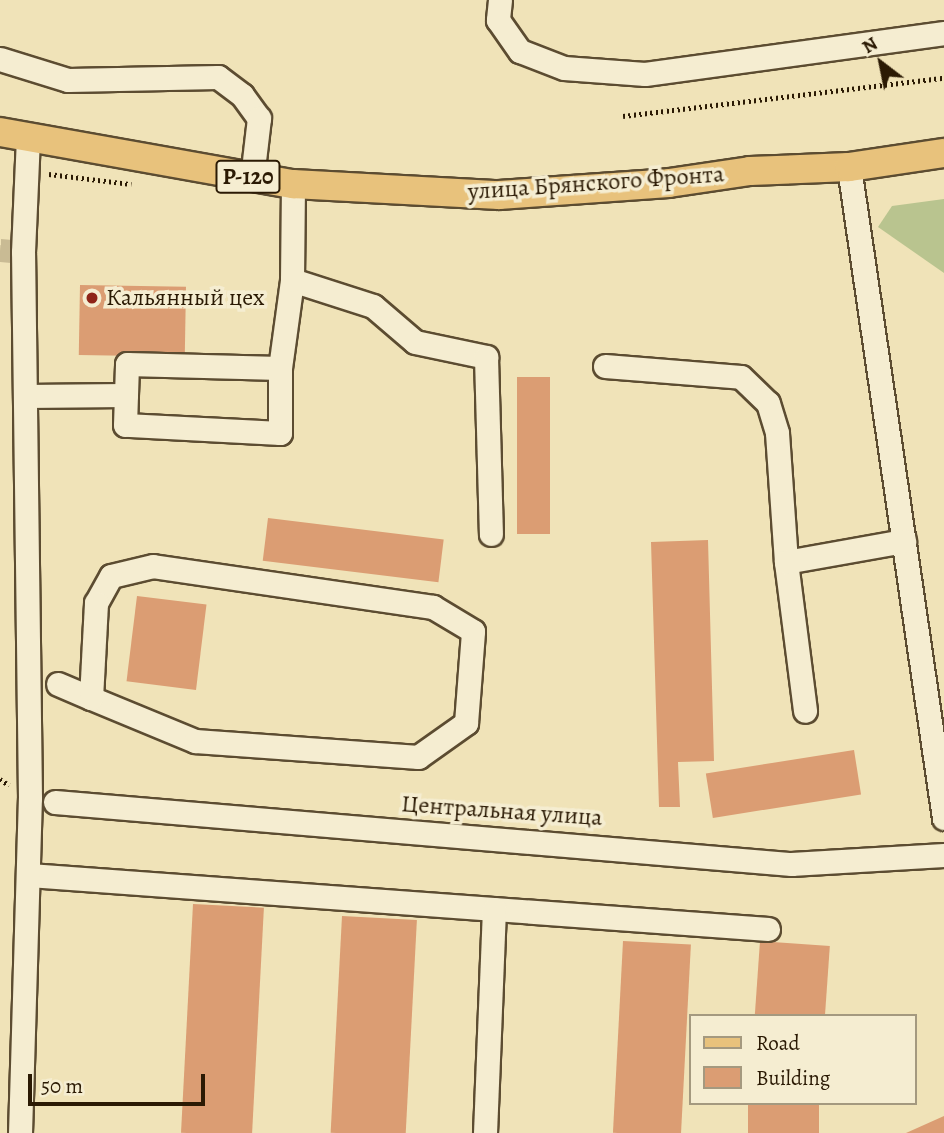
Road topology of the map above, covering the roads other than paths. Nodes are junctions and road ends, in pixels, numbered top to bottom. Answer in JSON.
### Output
{"nodes":[{"id":1,"x":500,"y":0,"type":"edge"},
{"id":2,"x":944,"y":33,"type":"edge"},
{"id":3,"x":0,"y":59,"type":"edge"},
{"id":4,"x":0,"y":132,"type":"edge"},
{"id":5,"x":28,"y":139,"type":"junction"},
{"id":6,"x":944,"y":153,"type":"edge"},
{"id":7,"x":849,"y":167,"type":"junction"},
{"id":8,"x":252,"y":178,"type":"junction"},
{"id":9,"x":293,"y":184,"type":"junction"},
{"id":10,"x":292,"y":280,"type":"junction"},
{"id":11,"x":605,"y":366,"type":"dead end"},
{"id":12,"x":281,"y":368,"type":"junction"},
{"id":13,"x":126,"y":395,"type":"junction"},
{"id":14,"x":26,"y":396,"type":"junction"},
{"id":15,"x":491,"y":534,"type":"dead end"},
{"id":16,"x":904,"y":541,"type":"junction"},
{"id":17,"x":786,"y":562,"type":"junction"},
{"id":18,"x":58,"y":684,"type":"dead end"},
{"id":19,"x":91,"y":698,"type":"junction"},
{"id":20,"x":805,"y":711,"type":"dead end"},
{"id":21,"x":55,"y":802,"type":"dead end"},
{"id":22,"x":944,"y":818,"type":"edge"},
{"id":23,"x":944,"y":855,"type":"edge"},
{"id":24,"x":29,"y":876,"type":"junction"},
{"id":25,"x":494,"y":909,"type":"junction"},
{"id":26,"x":768,"y":929,"type":"dead end"},
{"id":27,"x":20,"y":1133,"type":"edge"},
{"id":28,"x":485,"y":1133,"type":"edge"}],
"edges":[{"from":1,"to":2,"type":"street"},
{"from":3,"to":8,"type":"street"},
{"from":4,"to":5,"type":"main road","name":"улица Брянского Фронта","number":"Р-120"},
{"from":5,"to":8,"type":"main road","name":"улица Брянского Фронта","number":"Р-120"},
{"from":5,"to":14,"type":"street"},
{"from":6,"to":7,"type":"main road","name":"улица Брянского Фронта","number":"Р-120"},
{"from":7,"to":9,"type":"main road","name":"улица Брянского Фронта","number":"Р-120"},
{"from":7,"to":16,"type":"street"},
{"from":8,"to":9,"type":"main road","name":"улица Брянского Фронта","number":"Р-120"},
{"from":9,"to":10,"type":"street"},
{"from":10,"to":12,"type":"street"},
{"from":10,"to":15,"type":"street"},
{"from":11,"to":17,"type":"street"},
{"from":12,"to":13,"type":"street"},
{"from":12,"to":13,"type":"street"},
{"from":13,"to":14,"type":"street"},
{"from":14,"to":24,"type":"street"},
{"from":16,"to":17,"type":"street"},
{"from":16,"to":22,"type":"street"},
{"from":17,"to":20,"type":"street"},
{"from":18,"to":19,"type":"street"},
{"from":19,"to":19,"type":"street"},
{"from":21,"to":23,"type":"street","name":"Центральная улица"},
{"from":24,"to":25,"type":"street"},
{"from":24,"to":27,"type":"street"},
{"from":25,"to":26,"type":"street"},
{"from":25,"to":28,"type":"street"}]}
